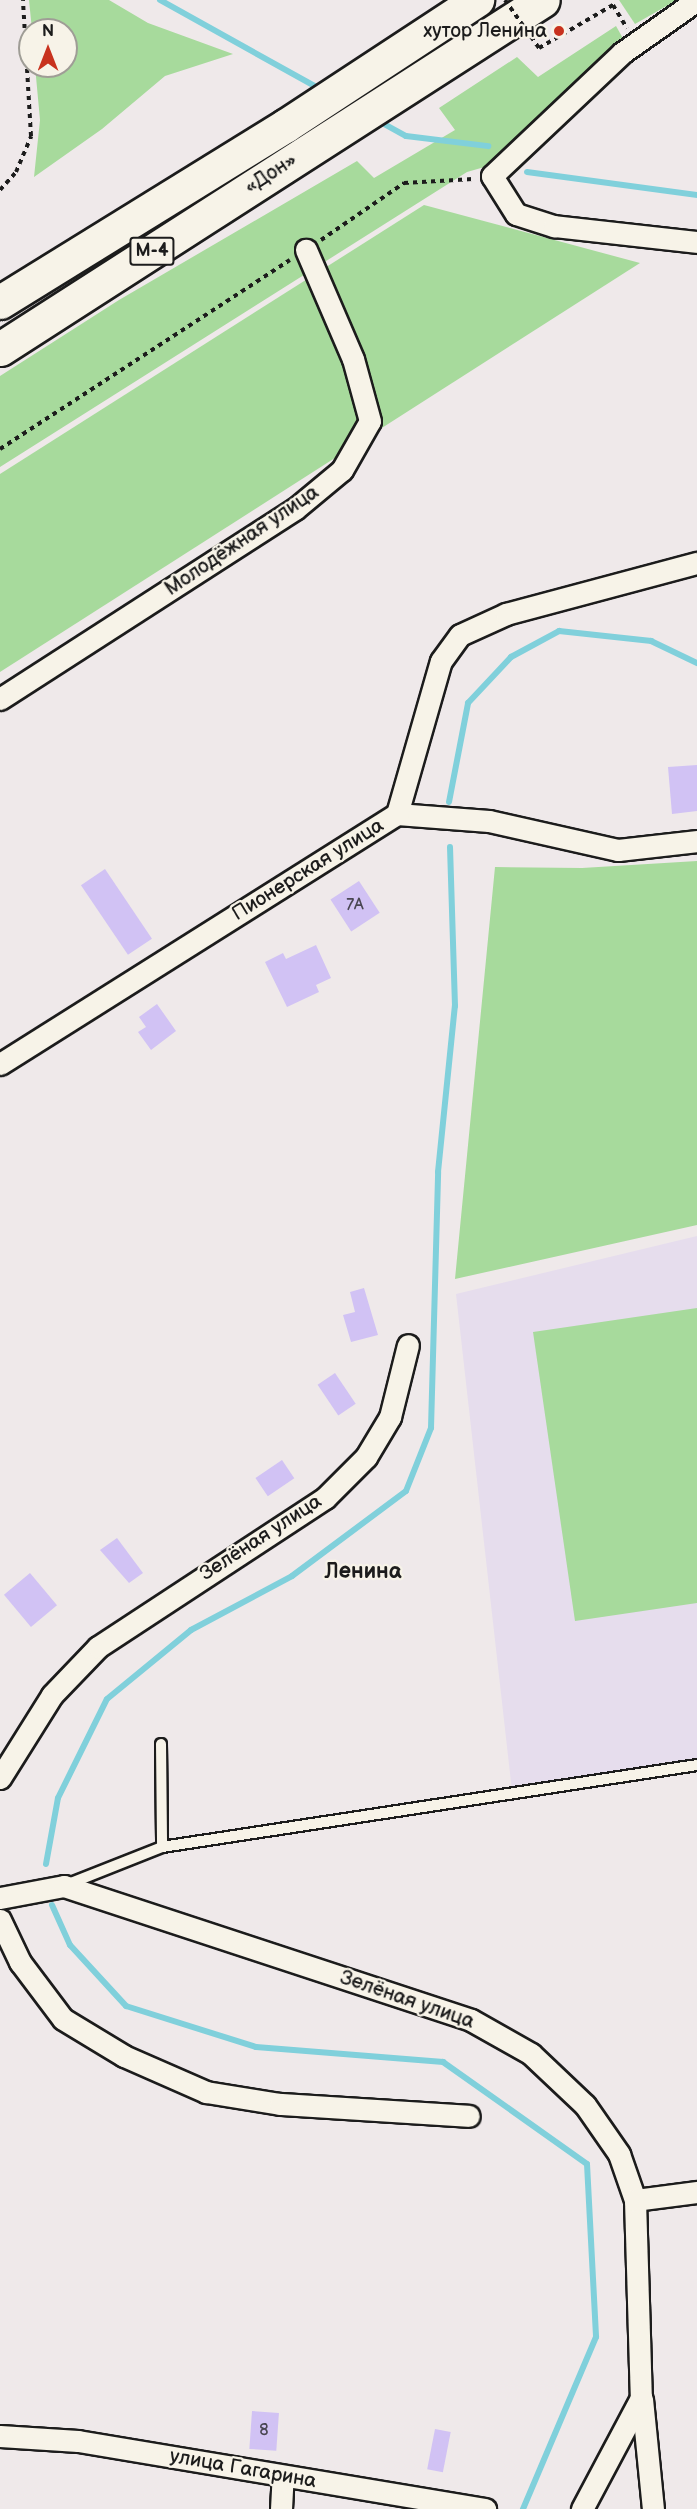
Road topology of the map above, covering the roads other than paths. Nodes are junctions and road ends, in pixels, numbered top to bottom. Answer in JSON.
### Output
{"nodes":[{"id":1,"x":442,"y":0,"type":"edge"},
{"id":2,"x":477,"y":0,"type":"edge"},
{"id":3,"x":543,"y":0,"type":"edge"},
{"id":4,"x":568,"y":0,"type":"edge"},
{"id":5,"x":697,"y":0,"type":"edge"},
{"id":6,"x":375,"y":54,"type":"junction"},
{"id":7,"x":401,"y":98,"type":"junction"},
{"id":8,"x":697,"y":242,"type":"edge"},
{"id":9,"x":306,"y":250,"type":"road end"},
{"id":10,"x":8,"y":297,"type":"edge"},
{"id":11,"x":0,"y":349,"type":"edge"},
{"id":12,"x":697,"y":563,"type":"edge"},
{"id":13,"x":0,"y":699,"type":"edge"},
{"id":14,"x":397,"y":814,"type":"junction"},
{"id":15,"x":697,"y":841,"type":"edge"},
{"id":16,"x":0,"y":1064,"type":"edge"},
{"id":17,"x":408,"y":1345,"type":"dead end"},
{"id":18,"x":161,"y":1744,"type":"dead end"},
{"id":19,"x":697,"y":1765,"type":"edge"},
{"id":20,"x":0,"y":1778,"type":"edge"},
{"id":21,"x":162,"y":1846,"type":"junction"},
{"id":22,"x":64,"y":1886,"type":"junction"},
{"id":23,"x":0,"y":1898,"type":"edge"},
{"id":24,"x":0,"y":1920,"type":"edge"},
{"id":25,"x":469,"y":2116,"type":"dead end"},
{"id":26,"x":697,"y":2192,"type":"edge"},
{"id":27,"x":635,"y":2200,"type":"junction"},
{"id":28,"x":641,"y":2398,"type":"junction"},
{"id":29,"x":0,"y":2436,"type":"edge"},
{"id":30,"x":283,"y":2476,"type":"junction"},
{"id":31,"x":650,"y":2507,"type":"edge"},
{"id":32,"x":281,"y":2509,"type":"edge"},
{"id":33,"x":484,"y":2509,"type":"edge"},
{"id":34,"x":582,"y":2509,"type":"edge"}],
"edges":[{"from":1,"to":6,"type":"highway"},
{"from":2,"to":6,"type":"highway","name":"«Дон»","number":"М-4"},
{"from":3,"to":7,"type":"highway","name":"«Дон»","number":"М-4"},
{"from":4,"to":7,"type":"highway"},
{"from":5,"to":8,"type":"street"},
{"from":6,"to":10,"type":"highway","name":"«Дон»","number":"М-4"},
{"from":7,"to":11,"type":"highway","name":"«Дон»","number":"М-4"},
{"from":9,"to":13,"type":"street","name":"Молодёжная улица"},
{"from":12,"to":14,"type":"street","name":"Пионерская улица"},
{"from":14,"to":15,"type":"street"},
{"from":14,"to":16,"type":"street","name":"Пионерская улица"},
{"from":17,"to":20,"type":"street","name":"Зелёная улица"},
{"from":18,"to":21,"type":"lane"},
{"from":19,"to":21,"type":"lane"},
{"from":21,"to":22,"type":"lane"},
{"from":22,"to":23,"type":"street","name":"Зелёная улица"},
{"from":22,"to":27,"type":"street","name":"Зелёная улица"},
{"from":24,"to":25,"type":"street"},
{"from":26,"to":27,"type":"street"},
{"from":27,"to":28,"type":"street","name":"Зелёная улица"},
{"from":28,"to":31,"type":"street"},
{"from":28,"to":34,"type":"street","name":"Зелёная улица"},
{"from":29,"to":30,"type":"street","name":"улица Гагарина"},
{"from":30,"to":32,"type":"street"},
{"from":30,"to":33,"type":"street","name":"улица Гагарина"}]}
